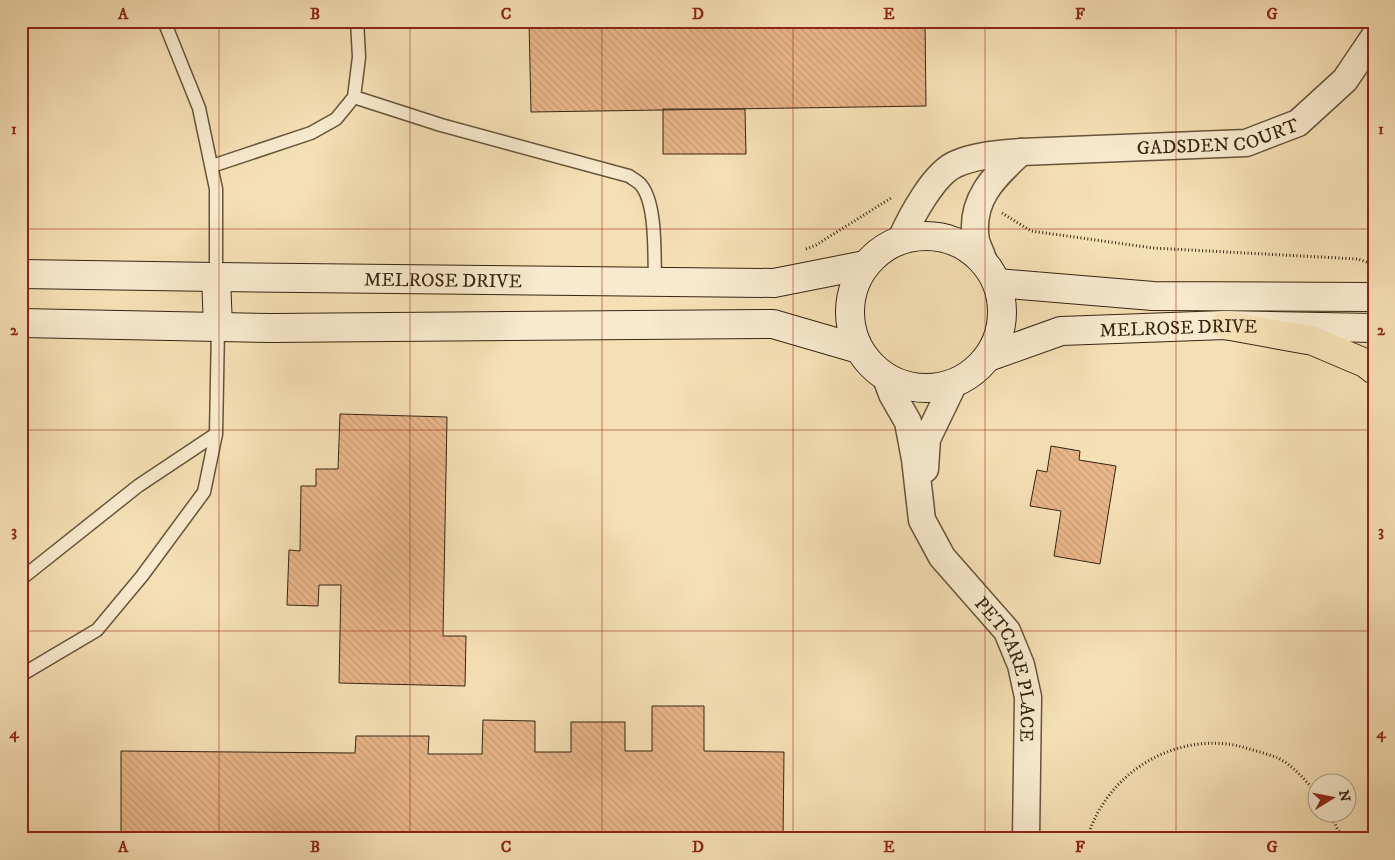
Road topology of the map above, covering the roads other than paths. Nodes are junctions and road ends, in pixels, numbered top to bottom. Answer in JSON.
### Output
{"nodes":[{"id":1,"x":164,"y":21,"type":"edge"},
{"id":2,"x":357,"y":21,"type":"edge"},
{"id":3,"x":1374,"y":37,"type":"edge"},
{"id":4,"x":354,"y":97,"type":"junction"},
{"id":5,"x":1021,"y":152,"type":"junction"},
{"id":6,"x":212,"y":166,"type":"junction"},
{"id":7,"x":901,"y":239,"type":"junction"},
{"id":8,"x":982,"y":259,"type":"junction"},
{"id":9,"x":865,"y":265,"type":"junction"},
{"id":10,"x":21,"y":274,"type":"edge"},
{"id":11,"x":216,"y":277,"type":"junction"},
{"id":12,"x":655,"y":281,"type":"junction"},
{"id":13,"x":997,"y":283,"type":"junction"},
{"id":14,"x":1374,"y":297,"type":"edge"},
{"id":15,"x":21,"y":323,"type":"edge"},
{"id":16,"x":1225,"y":325,"type":"junction"},
{"id":17,"x":218,"y":327,"type":"junction"},
{"id":18,"x":1374,"y":328,"type":"edge"},
{"id":19,"x":859,"y":349,"type":"junction"},
{"id":20,"x":988,"y":357,"type":"junction"},
{"id":21,"x":1374,"y":370,"type":"edge"},
{"id":22,"x":886,"y":378,"type":"junction"},
{"id":23,"x":954,"y":383,"type":"junction"},
{"id":24,"x":216,"y":434,"type":"junction"},
{"id":25,"x":922,"y":520,"type":"junction"},
{"id":26,"x":21,"y":579,"type":"edge"},
{"id":27,"x":21,"y":675,"type":"edge"},
{"id":28,"x":1026,"y":839,"type":"edge"}],
"edges":[{"from":1,"to":6,"type":"lane"},
{"from":2,"to":4,"type":"lane"},
{"from":3,"to":5,"type":"street","name":"GADSDEN COURT"},
{"from":4,"to":6,"type":"lane"},
{"from":4,"to":12,"type":"lane"},
{"from":5,"to":7,"type":"street","name":"GADSDEN COURT"},
{"from":5,"to":8,"type":"street"},
{"from":6,"to":11,"type":"lane"},
{"from":7,"to":8,"type":"main road"},
{"from":7,"to":9,"type":"main road"},
{"from":8,"to":13,"type":"main road"},
{"from":9,"to":12,"type":"main road","name":"MELROSE DRIVE"},
{"from":9,"to":19,"type":"main road"},
{"from":10,"to":11,"type":"main road","name":"MELROSE DRIVE"},
{"from":11,"to":12,"type":"main road","name":"MELROSE DRIVE"},
{"from":11,"to":17,"type":"main road"},
{"from":13,"to":14,"type":"main road","name":"MELROSE DRIVE"},
{"from":13,"to":20,"type":"main road"},
{"from":15,"to":17,"type":"main road"},
{"from":16,"to":18,"type":"main road","name":"MELROSE DRIVE"},
{"from":16,"to":20,"type":"main road","name":"MELROSE DRIVE"},
{"from":16,"to":21,"type":"highway"},
{"from":17,"to":19,"type":"main road"},
{"from":17,"to":24,"type":"lane"},
{"from":19,"to":22,"type":"main road"},
{"from":20,"to":23,"type":"main road"},
{"from":22,"to":23,"type":"main road"},
{"from":22,"to":25,"type":"street","name":"PETCARE PLACE"},
{"from":23,"to":25,"type":"street"},
{"from":24,"to":26,"type":"lane"},
{"from":24,"to":27,"type":"lane"},
{"from":25,"to":28,"type":"street","name":"PETCARE PLACE"}]}
